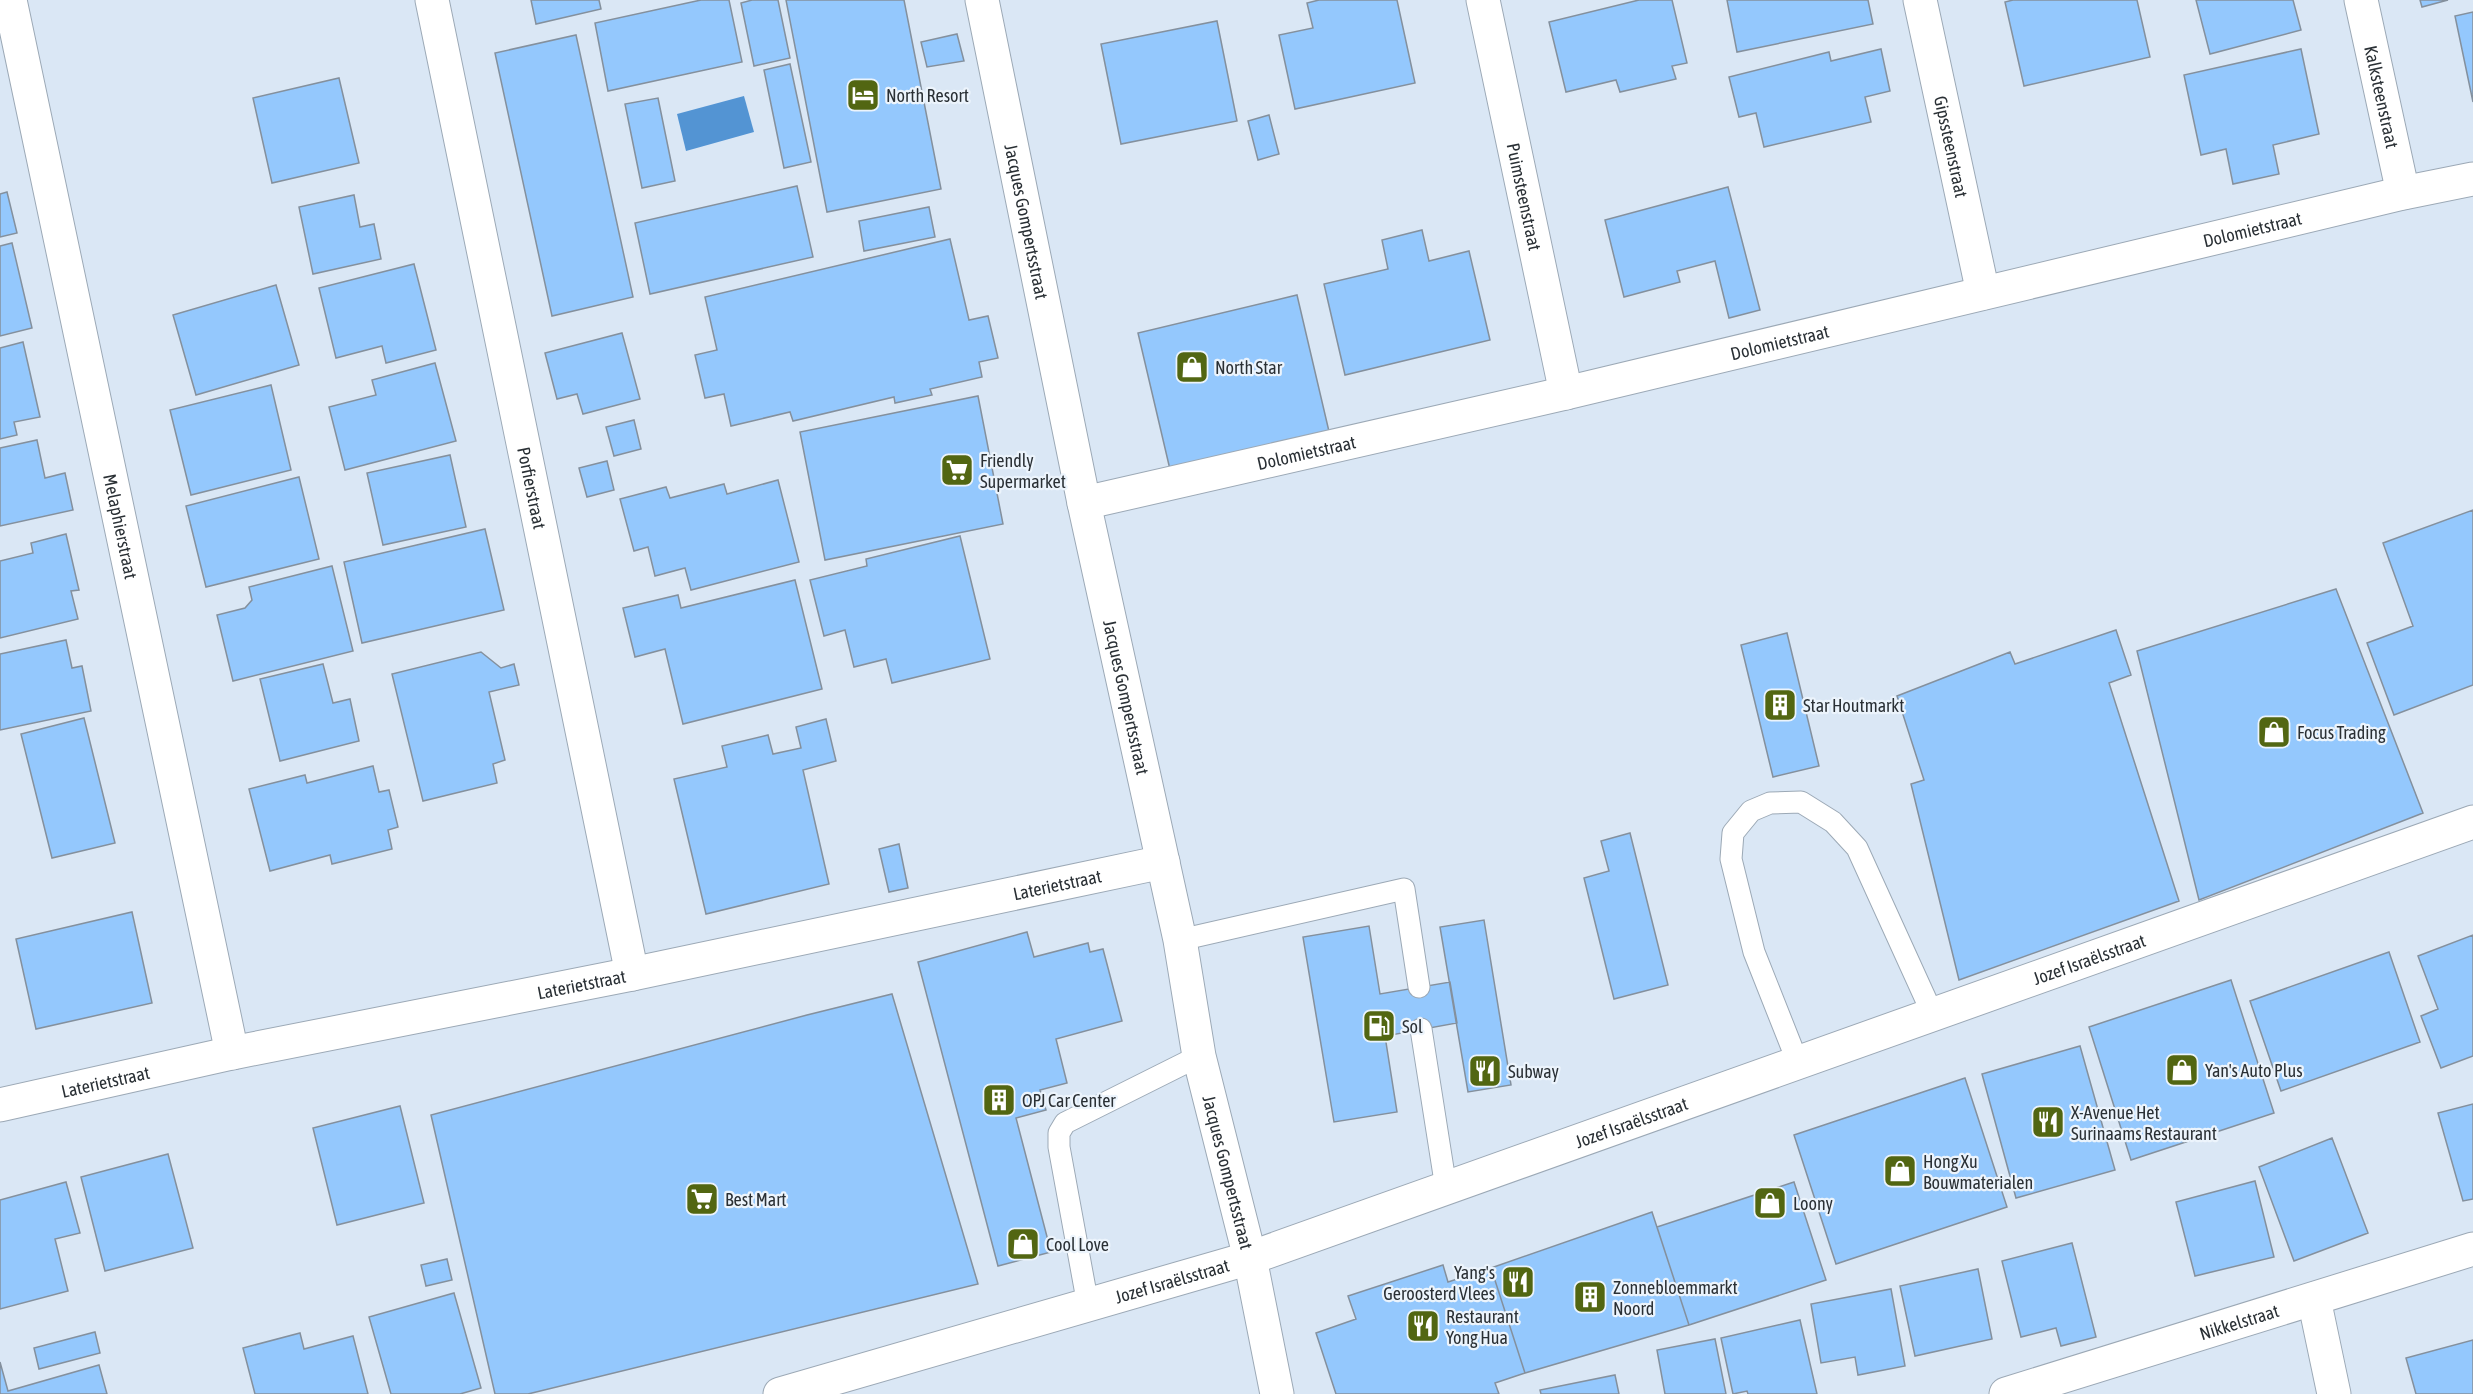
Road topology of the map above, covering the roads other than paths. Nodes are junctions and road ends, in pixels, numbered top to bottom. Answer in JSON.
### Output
{"nodes":[{"id":1,"x":10,"y":0,"type":"edge"},
{"id":2,"x":432,"y":0,"type":"edge"},
{"id":3,"x":982,"y":0,"type":"edge"},
{"id":4,"x":1483,"y":0,"type":"edge"},
{"id":5,"x":1920,"y":0,"type":"edge"},
{"id":6,"x":2361,"y":0,"type":"edge"},
{"id":7,"x":2473,"y":179,"type":"edge"},
{"id":8,"x":2403,"y":193,"type":"junction"},
{"id":9,"x":1983,"y":293,"type":"junction"},
{"id":10,"x":1566,"y":393,"type":"junction"},
{"id":11,"x":1084,"y":503,"type":"junction"},
{"id":12,"x":2473,"y":822,"type":"edge"},
{"id":13,"x":1163,"y":862,"type":"junction"},
{"id":14,"x":1180,"y":940,"type":"junction"},
{"id":15,"x":632,"y":974,"type":"junction"},
{"id":16,"x":1419,"y":987,"type":"dead end"},
{"id":17,"x":1933,"y":1015,"type":"junction"},
{"id":18,"x":1421,"y":1029,"type":"dead end"},
{"id":19,"x":232,"y":1053,"type":"junction"},
{"id":20,"x":1199,"y":1056,"type":"junction"},
{"id":21,"x":1798,"y":1063,"type":"junction"},
{"id":22,"x":0,"y":1105,"type":"edge"},
{"id":23,"x":1446,"y":1188,"type":"junction"},
{"id":24,"x":2473,"y":1249,"type":"edge"},
{"id":25,"x":1250,"y":1258,"type":"junction"},
{"id":26,"x":2314,"y":1299,"type":"junction"},
{"id":27,"x":1088,"y":1305,"type":"junction"},
{"id":28,"x":789,"y":1393,"type":"edge"},
{"id":29,"x":1277,"y":1394,"type":"edge"},
{"id":30,"x":2006,"y":1394,"type":"edge"},
{"id":31,"x":2334,"y":1394,"type":"edge"}],
"edges":[{"from":1,"to":19,"type":"street","name":"Melaphierstraat"},
{"from":2,"to":15,"type":"street","name":"Porfierstraat"},
{"from":3,"to":11,"type":"street","name":"Jacques Gompertsstraat"},
{"from":4,"to":10,"type":"street","name":"Puimsteenstraat"},
{"from":5,"to":9,"type":"street","name":"Gipssteenstraat"},
{"from":6,"to":8,"type":"street","name":"Kalksteenstraat"},
{"from":7,"to":8,"type":"street","name":"Dolomietstraat"},
{"from":8,"to":9,"type":"street","name":"Dolomietstraat"},
{"from":9,"to":10,"type":"street","name":"Dolomietstraat"},
{"from":10,"to":11,"type":"street","name":"Dolomietstraat"},
{"from":11,"to":13,"type":"street","name":"Jacques Gompertsstraat"},
{"from":12,"to":17,"type":"street","name":"Jozef Israëlsstraat"},
{"from":13,"to":14,"type":"street","name":"Jacques Gompertsstraat"},
{"from":13,"to":15,"type":"street","name":"Laterietstraat"},
{"from":14,"to":16,"type":"lane"},
{"from":14,"to":20,"type":"street","name":"Jacques Gompertsstraat"},
{"from":15,"to":19,"type":"street","name":"Laterietstraat"},
{"from":17,"to":21,"type":"street","name":"Jozef Israëlsstraat"},
{"from":17,"to":21,"type":"lane"},
{"from":18,"to":23,"type":"lane"},
{"from":19,"to":22,"type":"street","name":"Laterietstraat"},
{"from":20,"to":25,"type":"street","name":"Jacques Gompertsstraat"},
{"from":20,"to":27,"type":"lane"},
{"from":21,"to":23,"type":"street","name":"Jozef Israëlsstraat"},
{"from":23,"to":25,"type":"street","name":"Jozef Israëlsstraat"},
{"from":24,"to":26,"type":"street","name":"Nikkelstraat"},
{"from":25,"to":27,"type":"street","name":"Jozef Israëlsstraat"},
{"from":25,"to":29,"type":"street","name":"Jacques Gompertsstraat"},
{"from":26,"to":30,"type":"street","name":"Nikkelstraat"},
{"from":26,"to":31,"type":"street"},
{"from":27,"to":28,"type":"street","name":"Jozef Israëlsstraat"}]}
